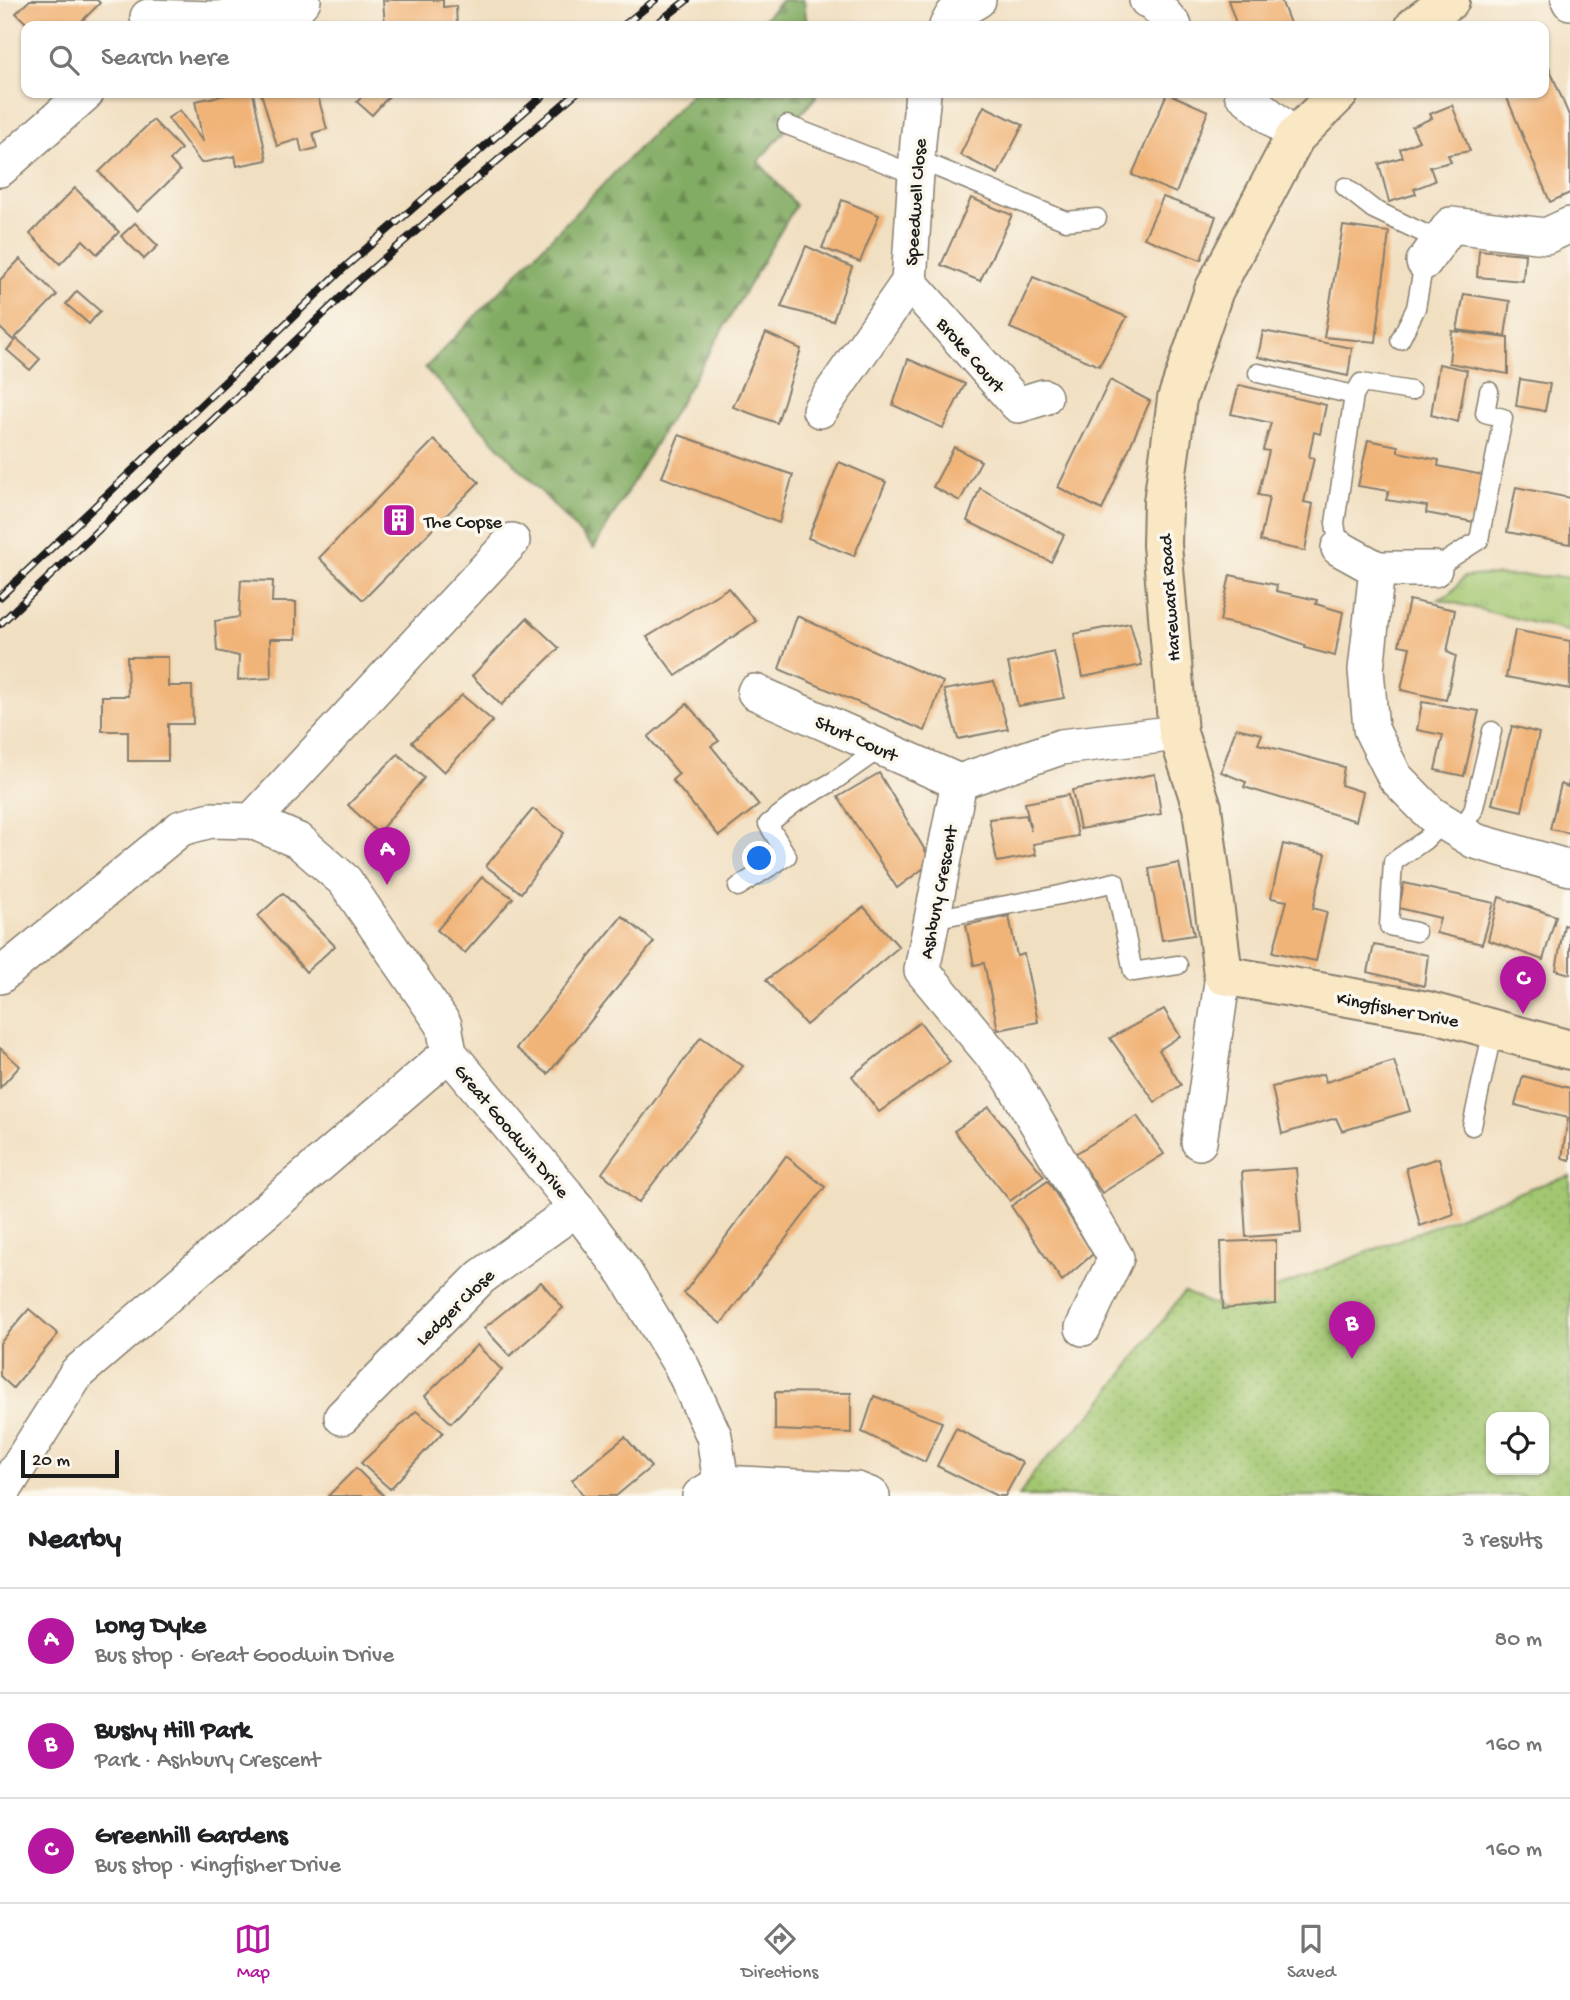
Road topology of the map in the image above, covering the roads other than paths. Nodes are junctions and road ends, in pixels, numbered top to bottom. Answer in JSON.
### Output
{"nodes":[{"id":1,"x":303,"y":0,"type":"edge"},
{"id":2,"x":978,"y":0,"type":"edge"},
{"id":3,"x":1147,"y":0,"type":"edge"},
{"id":4,"x":1450,"y":0,"type":"edge"},
{"id":5,"x":147,"y":14,"type":"edge"},
{"id":6,"x":950,"y":21,"type":"edge"},
{"id":7,"x":1170,"y":21,"type":"edge"},
{"id":8,"x":1422,"y":21,"type":"edge"},
{"id":9,"x":80,"y":98,"type":"edge"},
{"id":10,"x":923,"y":98,"type":"edge"},
{"id":11,"x":1248,"y":98,"type":"edge"},
{"id":12,"x":1334,"y":98,"type":"edge"},
{"id":13,"x":787,"y":125,"type":"dead end"},
{"id":14,"x":1295,"y":137,"type":"junction"},
{"id":15,"x":916,"y":167,"type":"junction"},
{"id":16,"x":0,"y":169,"type":"edge"},
{"id":17,"x":1345,"y":187,"type":"dead end"},
{"id":18,"x":1097,"y":218,"type":"dead end"},
{"id":19,"x":1570,"y":225,"type":"edge"},
{"id":20,"x":1444,"y":233,"type":"junction"},
{"id":21,"x":909,"y":282,"type":"junction"},
{"id":22,"x":1400,"y":340,"type":"dead end"},
{"id":23,"x":1258,"y":373,"type":"dead end"},
{"id":24,"x":1411,"y":391,"type":"dead end"},
{"id":25,"x":1489,"y":391,"type":"dead end"},
{"id":26,"x":1353,"y":395,"type":"junction"},
{"id":27,"x":1044,"y":397,"type":"dead end"},
{"id":28,"x":820,"y":410,"type":"dead end"},
{"id":29,"x":512,"y":541,"type":"dead end"},
{"id":30,"x":1339,"y":548,"type":"joint"},
{"id":31,"x":1377,"y":569,"type":"junction"},
{"id":32,"x":1434,"y":569,"type":"joint"},
{"id":33,"x":755,"y":692,"type":"dead end"},
{"id":34,"x":1492,"y":731,"type":"dead end"},
{"id":35,"x":1178,"y":733,"type":"junction"},
{"id":36,"x":881,"y":748,"type":"junction"},
{"id":37,"x":959,"y":782,"type":"junction"},
{"id":38,"x":252,"y":821,"type":"junction"},
{"id":39,"x":1452,"y":826,"type":"junction"},
{"id":40,"x":1570,"y":868,"type":"edge"},
{"id":41,"x":738,"y":887,"type":"dead end"},
{"id":42,"x":932,"y":919,"type":"junction"},
{"id":43,"x":1416,"y":932,"type":"dead end"},
{"id":44,"x":1178,"y":965,"type":"dead end"},
{"id":45,"x":1223,"y":975,"type":"junction"},
{"id":46,"x":0,"y":976,"type":"edge"},
{"id":47,"x":1493,"y":1028,"type":"junction"},
{"id":48,"x":1570,"y":1050,"type":"edge"},
{"id":49,"x":449,"y":1054,"type":"junction"},
{"id":50,"x":1472,"y":1126,"type":"dead end"},
{"id":51,"x":1199,"y":1142,"type":"dead end"},
{"id":52,"x":577,"y":1208,"type":"junction"},
{"id":53,"x":1083,"y":1328,"type":"dead end"},
{"id":54,"x":342,"y":1417,"type":"dead end"},
{"id":55,"x":710,"y":1490,"type":"edge"},
{"id":56,"x":0,"y":1496,"type":"edge"},
{"id":57,"x":873,"y":1496,"type":"edge"}],
"edges":[{"from":1,"to":5,"type":"street"},
{"from":2,"to":6,"type":"street"},
{"from":3,"to":7,"type":"street"},
{"from":4,"to":8,"type":"street"},
{"from":9,"to":16,"type":"street"},
{"from":10,"to":15,"type":"street","name":"Speedwell Close"},
{"from":11,"to":14,"type":"street"},
{"from":12,"to":14,"type":"street","name":"Hareward Road"},
{"from":13,"to":15,"type":"lane"},
{"from":14,"to":35,"type":"street","name":"Hareward Road"},
{"from":15,"to":18,"type":"lane"},
{"from":15,"to":21,"type":"street","name":"Speedwell Close"},
{"from":17,"to":20,"type":"lane"},
{"from":19,"to":20,"type":"street"},
{"from":20,"to":22,"type":"lane"},
{"from":21,"to":27,"type":"street","name":"Broke Court"},
{"from":21,"to":28,"type":"street","name":"Speedwell Close"},
{"from":23,"to":26,"type":"lane"},
{"from":24,"to":26,"type":"lane"},
{"from":25,"to":32,"type":"lane"},
{"from":26,"to":30,"type":"lane"},
{"from":29,"to":38,"type":"street"},
{"from":30,"to":31,"type":"street"},
{"from":31,"to":32,"type":"street"},
{"from":31,"to":39,"type":"street"},
{"from":33,"to":36,"type":"street","name":"Sturt Court"},
{"from":34,"to":39,"type":"lane"},
{"from":35,"to":37,"type":"street"},
{"from":35,"to":45,"type":"street","name":"Hareward Road"},
{"from":36,"to":37,"type":"street","name":"Sturt Court"},
{"from":36,"to":41,"type":"lane"},
{"from":37,"to":42,"type":"street","name":"Ashbury Crescent"},
{"from":38,"to":46,"type":"street","name":"Great Goodwin Drive"},
{"from":38,"to":49,"type":"street","name":"Great Goodwin Drive"},
{"from":39,"to":40,"type":"street"},
{"from":39,"to":43,"type":"lane"},
{"from":42,"to":44,"type":"lane"},
{"from":42,"to":53,"type":"street","name":"Ashbury Crescent"},
{"from":45,"to":47,"type":"street","name":"Kingfisher Drive"},
{"from":45,"to":51,"type":"street","name":"Hareward Road"},
{"from":47,"to":48,"type":"street","name":"Kingfisher Drive"},
{"from":47,"to":50,"type":"lane"},
{"from":49,"to":52,"type":"street","name":"Great Goodwin Drive"},
{"from":49,"to":56,"type":"street"},
{"from":52,"to":54,"type":"street","name":"Ledger Close"},
{"from":52,"to":55,"type":"street","name":"Great Goodwin Drive"},
{"from":55,"to":57,"type":"street"}]}
